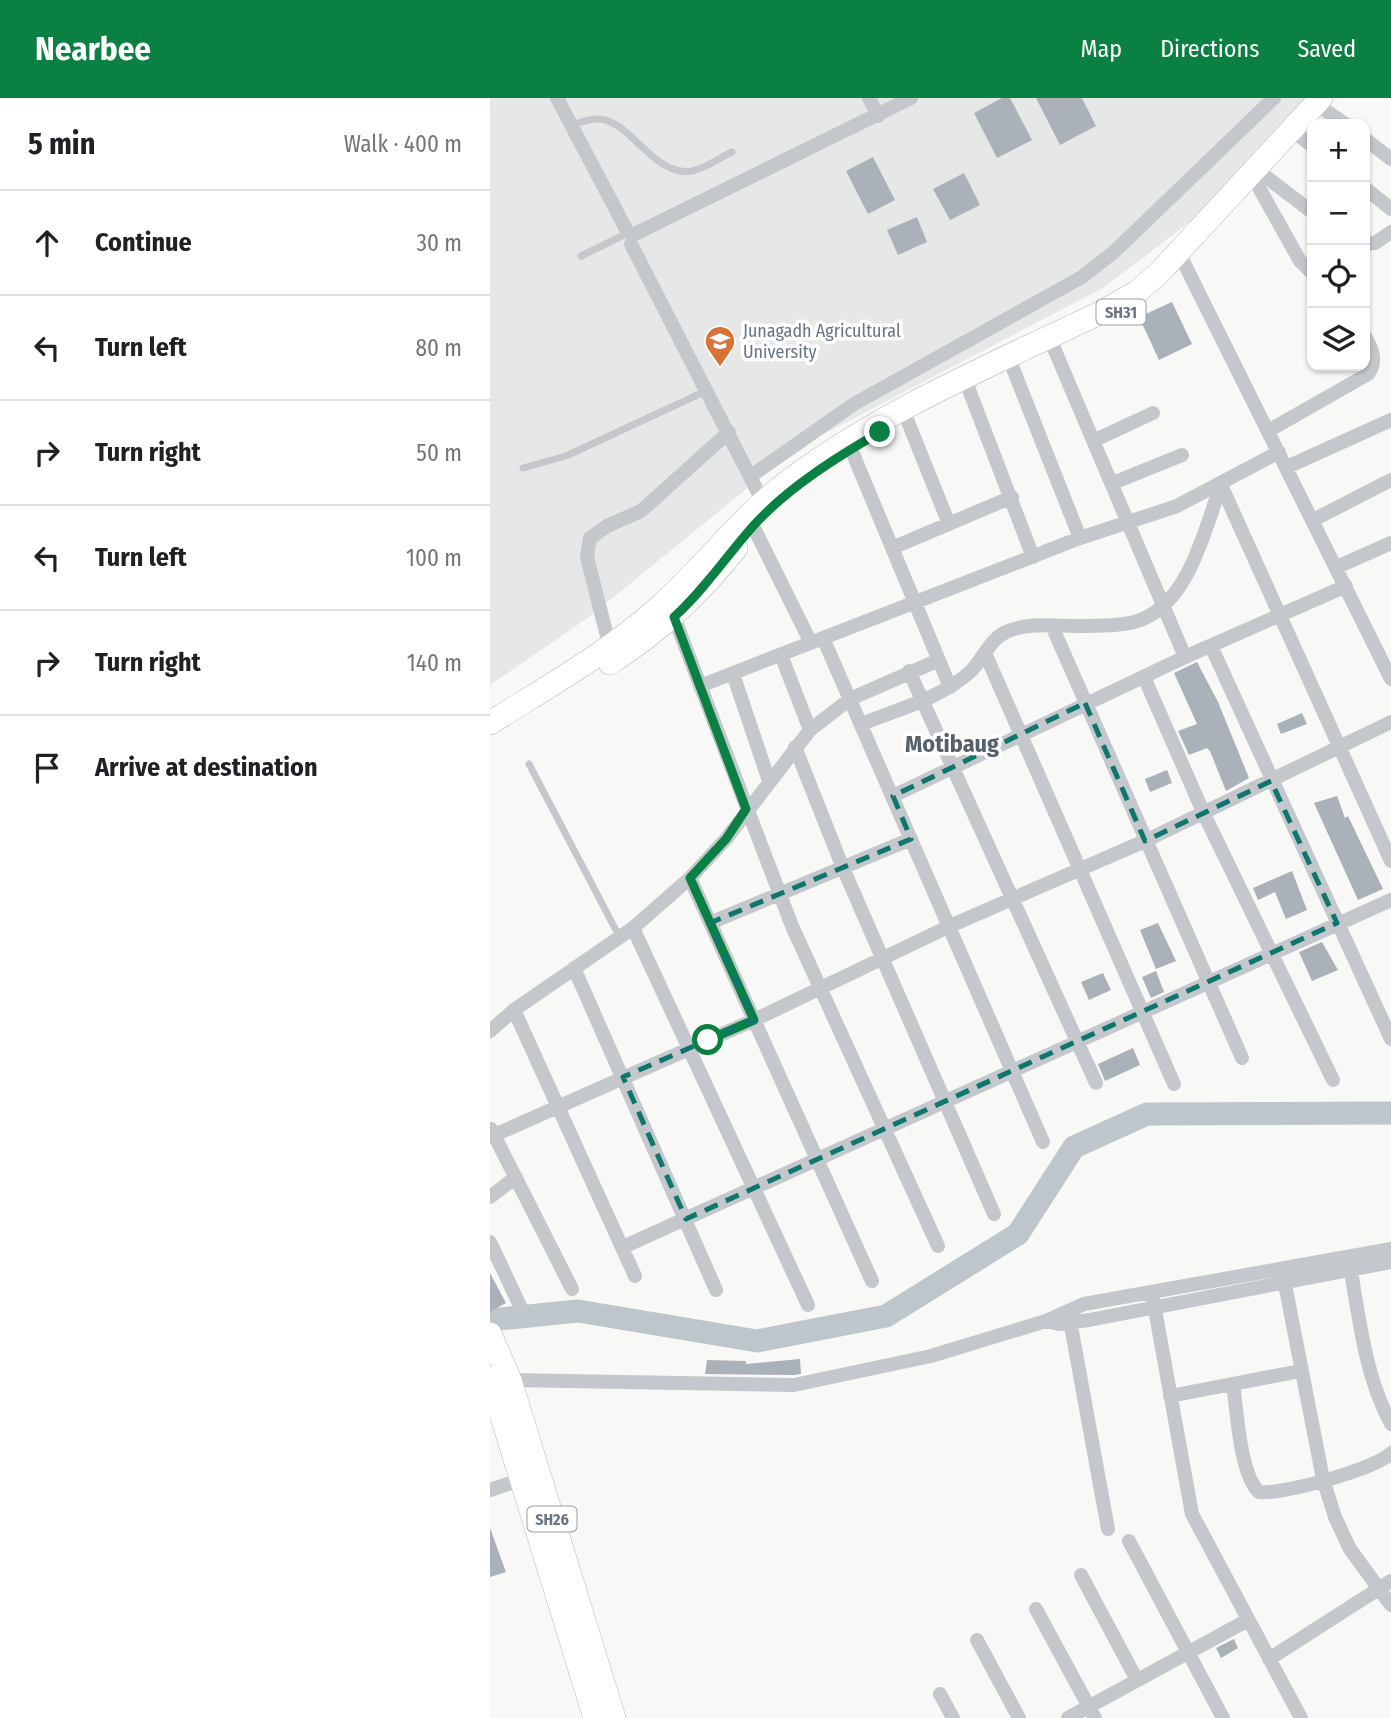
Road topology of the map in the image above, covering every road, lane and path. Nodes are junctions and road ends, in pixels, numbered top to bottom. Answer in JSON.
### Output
{"nodes":[{"id":1,"x":557,"y":98,"type":"edge"},
{"id":2,"x":869,"y":98,"type":"edge"},
{"id":3,"x":911,"y":98,"type":"edge"},
{"id":4,"x":1274,"y":98,"type":"edge"},
{"id":5,"x":878,"y":116,"type":"junction"},
{"id":6,"x":570,"y":125,"type":"junction"},
{"id":7,"x":1307,"y":130,"type":"edge"},
{"id":8,"x":1307,"y":131,"type":"edge"},
{"id":9,"x":1370,"y":143,"type":"edge"},
{"id":10,"x":732,"y":152,"type":"dead end"},
{"id":11,"x":1391,"y":159,"type":"edge"},
{"id":12,"x":1261,"y":180,"type":"junction"},
{"id":13,"x":1370,"y":192,"type":"edge"},
{"id":14,"x":1307,"y":209,"type":"edge"},
{"id":15,"x":1391,"y":209,"type":"edge"},
{"id":16,"x":1391,"y":232,"type":"edge"},
{"id":17,"x":630,"y":236,"type":"junction"},
{"id":18,"x":1370,"y":244,"type":"edge"},
{"id":19,"x":581,"y":256,"type":"dead end"},
{"id":20,"x":1184,"y":263,"type":"junction"},
{"id":21,"x":1307,"y":268,"type":"edge"},
{"id":22,"x":1054,"y":346,"type":"junction"},
{"id":23,"x":1370,"y":348,"type":"edge"},
{"id":24,"x":1013,"y":366,"type":"junction"},
{"id":25,"x":968,"y":387,"type":"junction"},
{"id":26,"x":706,"y":391,"type":"junction"},
{"id":27,"x":1153,"y":413,"type":"dead end"},
{"id":28,"x":906,"y":417,"type":"junction"},
{"id":29,"x":1391,"y":420,"type":"edge"},
{"id":30,"x":1268,"y":431,"type":"junction"},
{"id":31,"x":729,"y":432,"type":"junction"},
{"id":32,"x":1095,"y":440,"type":"junction"},
{"id":33,"x":851,"y":449,"type":"junction"},
{"id":34,"x":1279,"y":452,"type":"junction"},
{"id":35,"x":1182,"y":455,"type":"dead end"},
{"id":36,"x":1287,"y":467,"type":"junction"},
{"id":37,"x":523,"y":468,"type":"dead end"},
{"id":38,"x":751,"y":477,"type":"junction"},
{"id":39,"x":1391,"y":480,"type":"edge"},
{"id":40,"x":1113,"y":483,"type":"junction"},
{"id":41,"x":1221,"y":485,"type":"junction"},
{"id":42,"x":1012,"y":498,"type":"junction"},
{"id":43,"x":763,"y":502,"type":"junction"},
{"id":44,"x":1313,"y":520,"type":"junction"},
{"id":45,"x":1130,"y":523,"type":"junction"},
{"id":46,"x":949,"y":524,"type":"junction"},
{"id":47,"x":753,"y":526,"type":"junction"},
{"id":48,"x":1080,"y":538,"type":"junction"},
{"id":49,"x":1391,"y":544,"type":"edge"},
{"id":50,"x":892,"y":548,"type":"junction"},
{"id":51,"x":1033,"y":556,"type":"junction"},
{"id":52,"x":1337,"y":567,"type":"junction"},
{"id":53,"x":1346,"y":586,"type":"junction"},
{"id":54,"x":915,"y":603,"type":"junction"},
{"id":55,"x":1164,"y":606,"type":"junction"},
{"id":56,"x":1278,"y":616,"type":"junction"},
{"id":57,"x":674,"y":617,"type":"junction"},
{"id":58,"x":1052,"y":626,"type":"junction"},
{"id":59,"x":817,"y":641,"type":"junction"},
{"id":60,"x":1211,"y":646,"type":"junction"},
{"id":61,"x":610,"y":648,"type":"junction"},
{"id":62,"x":985,"y":653,"type":"junction"},
{"id":63,"x":781,"y":655,"type":"junction"},
{"id":64,"x":1185,"y":657,"type":"junction"},
{"id":65,"x":939,"y":660,"type":"junction"},
{"id":66,"x":909,"y":671,"type":"junction"},
{"id":67,"x":733,"y":674,"type":"junction"},
{"id":68,"x":1144,"y":677,"type":"junction"},
{"id":69,"x":1391,"y":680,"type":"edge"},
{"id":70,"x":700,"y":687,"type":"junction"},
{"id":71,"x":950,"y":687,"type":"junction"},
{"id":72,"x":850,"y":699,"type":"junction"},
{"id":73,"x":922,"y":700,"type":"junction"},
{"id":74,"x":1085,"y":703,"type":"junction"},
{"id":75,"x":1391,"y":722,"type":"edge"},
{"id":76,"x":490,"y":723,"type":"edge"},
{"id":77,"x":862,"y":724,"type":"junction"},
{"id":78,"x":810,"y":730,"type":"junction"},
{"id":79,"x":1019,"y":736,"type":"junction"},
{"id":80,"x":490,"y":740,"type":"edge"},
{"id":81,"x":795,"y":747,"type":"junction"},
{"id":82,"x":1341,"y":747,"type":"junction"},
{"id":83,"x":529,"y":764,"type":"dead end"},
{"id":84,"x":953,"y":767,"type":"junction"},
{"id":85,"x":769,"y":781,"type":"junction"},
{"id":86,"x":1271,"y":781,"type":"junction"},
{"id":87,"x":893,"y":796,"type":"junction"},
{"id":88,"x":746,"y":809,"type":"junction"},
{"id":89,"x":1204,"y":814,"type":"junction"},
{"id":90,"x":911,"y":839,"type":"junction"},
{"id":91,"x":1145,"y":841,"type":"junction"},
{"id":92,"x":1391,"y":861,"type":"edge"},
{"id":93,"x":843,"y":868,"type":"junction"},
{"id":94,"x":1081,"y":869,"type":"junction"},
{"id":95,"x":690,"y":878,"type":"junction"},
{"id":96,"x":779,"y":894,"type":"junction"},
{"id":97,"x":1013,"y":899,"type":"junction"},
{"id":98,"x":1391,"y":900,"type":"edge"},
{"id":99,"x":710,"y":923,"type":"junction"},
{"id":100,"x":1337,"y":923,"type":"junction"},
{"id":101,"x":950,"y":926,"type":"junction"},
{"id":102,"x":633,"y":928,"type":"junction"},
{"id":103,"x":619,"y":936,"type":"junction"},
{"id":104,"x":1270,"y":953,"type":"junction"},
{"id":105,"x":885,"y":958,"type":"junction"},
{"id":106,"x":574,"y":968,"type":"junction"},
{"id":107,"x":1207,"y":983,"type":"junction"},
{"id":108,"x":820,"y":989,"type":"junction"},
{"id":109,"x":514,"y":1010,"type":"junction"},
{"id":110,"x":1143,"y":1012,"type":"junction"},
{"id":111,"x":754,"y":1020,"type":"junction"},
{"id":112,"x":490,"y":1031,"type":"edge"},
{"id":113,"x":1391,"y":1039,"type":"edge"},
{"id":114,"x":1078,"y":1041,"type":"junction"},
{"id":115,"x":691,"y":1048,"type":"junction"},
{"id":116,"x":1242,"y":1058,"type":"dead end"},
{"id":117,"x":1013,"y":1070,"type":"junction"},
{"id":118,"x":623,"y":1077,"type":"junction"},
{"id":119,"x":1333,"y":1080,"type":"dead end"},
{"id":120,"x":1096,"y":1083,"type":"dead end"},
{"id":121,"x":1174,"y":1084,"type":"dead end"},
{"id":122,"x":947,"y":1100,"type":"junction"},
{"id":123,"x":558,"y":1106,"type":"junction"},
{"id":124,"x":883,"y":1129,"type":"junction"},
{"id":125,"x":491,"y":1133,"type":"edge"},
{"id":126,"x":1043,"y":1142,"type":"dead end"},
{"id":127,"x":817,"y":1159,"type":"junction"},
{"id":128,"x":516,"y":1177,"type":"junction"},
{"id":129,"x":754,"y":1188,"type":"junction"},
{"id":130,"x":490,"y":1197,"type":"edge"},
{"id":131,"x":994,"y":1214,"type":"dead end"},
{"id":132,"x":686,"y":1219,"type":"junction"},
{"id":133,"x":490,"y":1242,"type":"edge"},
{"id":134,"x":938,"y":1246,"type":"dead end"},
{"id":135,"x":622,"y":1247,"type":"junction"},
{"id":136,"x":1391,"y":1249,"type":"edge"},
{"id":137,"x":1391,"y":1262,"type":"edge"},
{"id":138,"x":1349,"y":1263,"type":"junction"},
{"id":139,"x":1283,"y":1275,"type":"junction"},
{"id":140,"x":635,"y":1276,"type":"dead end"},
{"id":141,"x":872,"y":1281,"type":"dead end"},
{"id":142,"x":572,"y":1289,"type":"dead end"},
{"id":143,"x":716,"y":1290,"type":"dead end"},
{"id":144,"x":1153,"y":1300,"type":"junction"},
{"id":145,"x":808,"y":1305,"type":"dead end"},
{"id":146,"x":522,"y":1308,"type":"dead end"},
{"id":147,"x":1069,"y":1316,"type":"junction"},
{"id":148,"x":493,"y":1346,"type":"edge"},
{"id":149,"x":1300,"y":1371,"type":"junction"},
{"id":150,"x":500,"y":1379,"type":"edge"},
{"id":151,"x":1233,"y":1384,"type":"junction"},
{"id":152,"x":1170,"y":1396,"type":"junction"},
{"id":153,"x":1391,"y":1424,"type":"edge"},
{"id":154,"x":1391,"y":1453,"type":"edge"},
{"id":155,"x":523,"y":1479,"type":"junction"},
{"id":156,"x":1323,"y":1479,"type":"junction"},
{"id":157,"x":490,"y":1490,"type":"edge"},
{"id":158,"x":1108,"y":1529,"type":"dead end"},
{"id":159,"x":1129,"y":1541,"type":"dead end"},
{"id":160,"x":1081,"y":1575,"type":"dead end"},
{"id":161,"x":1385,"y":1586,"type":"edge"},
{"id":162,"x":1391,"y":1605,"type":"edge"},
{"id":163,"x":1036,"y":1609,"type":"dead end"},
{"id":164,"x":1248,"y":1620,"type":"junction"},
{"id":165,"x":977,"y":1640,"type":"dead end"},
{"id":166,"x":1190,"y":1652,"type":"junction"},
{"id":167,"x":1269,"y":1659,"type":"junction"},
{"id":168,"x":1137,"y":1680,"type":"junction"},
{"id":169,"x":940,"y":1694,"type":"dead end"},
{"id":170,"x":1091,"y":1712,"type":"edge"},
{"id":171,"x":595,"y":1718,"type":"edge"},
{"id":172,"x":614,"y":1718,"type":"edge"},
{"id":173,"x":953,"y":1718,"type":"edge"},
{"id":174,"x":1019,"y":1718,"type":"edge"},
{"id":175,"x":1068,"y":1718,"type":"edge"},
{"id":176,"x":1223,"y":1718,"type":"edge"},
{"id":177,"x":1301,"y":1718,"type":"edge"}],
"edges":[{"from":1,"to":6,"type":"street"},
{"from":2,"to":5,"type":"street"},
{"from":3,"to":5,"type":"street"},
{"from":4,"to":38,"type":"street"},
{"from":5,"to":17,"type":"street"},
{"from":6,"to":10,"type":"lane"},
{"from":6,"to":17,"type":"street"},
{"from":7,"to":43,"type":"main road"},
{"from":8,"to":12,"type":"main road","number":"SH31"},
{"from":9,"to":11,"type":"street"},
{"from":12,"to":14,"type":"street"},
{"from":12,"to":20,"type":"main road","number":"SH31"},
{"from":12,"to":21,"type":"street"},
{"from":13,"to":15,"type":"street"},
{"from":16,"to":18,"type":"street"},
{"from":17,"to":19,"type":"lane"},
{"from":17,"to":26,"type":"street"},
{"from":20,"to":22,"type":"main road","number":"SH31"},
{"from":20,"to":30,"type":"street"},
{"from":22,"to":24,"type":"main road","number":"SH31"},
{"from":22,"to":32,"type":"street"},
{"from":23,"to":30,"type":"street"},
{"from":24,"to":25,"type":"main road","number":"SH31"},
{"from":24,"to":48,"type":"street"},
{"from":25,"to":28,"type":"main road","number":"SH31"},
{"from":25,"to":42,"type":"street"},
{"from":26,"to":31,"type":"street"},
{"from":26,"to":37,"type":"lane"},
{"from":27,"to":32,"type":"street"},
{"from":28,"to":33,"type":"main road","number":"SH31"},
{"from":28,"to":46,"type":"street"},
{"from":29,"to":36,"type":"street"},
{"from":30,"to":34,"type":"street"},
{"from":31,"to":38,"type":"street"},
{"from":31,"to":61,"type":"street"},
{"from":32,"to":40,"type":"street"},
{"from":33,"to":47,"type":"main road","number":"SH31"},
{"from":33,"to":50,"type":"street"},
{"from":34,"to":36,"type":"street"},
{"from":34,"to":41,"type":"street"},
{"from":35,"to":40,"type":"street"},
{"from":36,"to":44,"type":"street"},
{"from":38,"to":43,"type":"street"},
{"from":39,"to":44,"type":"street"},
{"from":40,"to":45,"type":"street"},
{"from":41,"to":45,"type":"street"},
{"from":41,"to":55,"type":"street"},
{"from":41,"to":56,"type":"street"},
{"from":42,"to":46,"type":"street"},
{"from":42,"to":51,"type":"street"},
{"from":43,"to":61,"type":"main road"},
{"from":44,"to":52,"type":"street"},
{"from":45,"to":48,"type":"street"},
{"from":45,"to":55,"type":"street"},
{"from":46,"to":50,"type":"street"},
{"from":47,"to":57,"type":"main road","number":"SH31"},
{"from":47,"to":59,"type":"street"},
{"from":48,"to":51,"type":"street"},
{"from":49,"to":52,"type":"street"},
{"from":50,"to":54,"type":"street"},
{"from":51,"to":54,"type":"street"},
{"from":52,"to":53,"type":"street"},
{"from":53,"to":56,"type":"street"},
{"from":53,"to":69,"type":"street"},
{"from":54,"to":59,"type":"street"},
{"from":54,"to":65,"type":"street"},
{"from":55,"to":58,"type":"street"},
{"from":55,"to":64,"type":"street"},
{"from":56,"to":60,"type":"street"},
{"from":56,"to":82,"type":"street"},
{"from":57,"to":70,"type":"street"},
{"from":57,"to":80,"type":"main road","number":"SH31"},
{"from":58,"to":62,"type":"street"},
{"from":58,"to":74,"type":"street"},
{"from":59,"to":63,"type":"street"},
{"from":59,"to":72,"type":"street"},
{"from":60,"to":64,"type":"street"},
{"from":60,"to":86,"type":"street"},
{"from":61,"to":76,"type":"main road"},
{"from":62,"to":71,"type":"street"},
{"from":62,"to":79,"type":"street"},
{"from":63,"to":67,"type":"street"},
{"from":63,"to":78,"type":"street"},
{"from":64,"to":68,"type":"street"},
{"from":65,"to":66,"type":"street"},
{"from":65,"to":71,"type":"street"},
{"from":66,"to":72,"type":"street"},
{"from":66,"to":73,"type":"street"},
{"from":67,"to":70,"type":"street"},
{"from":67,"to":85,"type":"street"},
{"from":68,"to":74,"type":"street"},
{"from":68,"to":89,"type":"street"},
{"from":70,"to":88,"type":"street"},
{"from":71,"to":73,"type":"street"},
{"from":72,"to":77,"type":"street"},
{"from":72,"to":78,"type":"street"},
{"from":73,"to":77,"type":"street"},
{"from":73,"to":84,"type":"street"},
{"from":74,"to":79,"type":"street"},
{"from":74,"to":91,"type":"street"},
{"from":75,"to":82,"type":"street"},
{"from":77,"to":87,"type":"street"},
{"from":78,"to":81,"type":"street"},
{"from":79,"to":84,"type":"street"},
{"from":79,"to":94,"type":"street"},
{"from":81,"to":85,"type":"street"},
{"from":81,"to":93,"type":"street"},
{"from":82,"to":86,"type":"street"},
{"from":82,"to":92,"type":"street"},
{"from":83,"to":103,"type":"lane"},
{"from":84,"to":87,"type":"street"},
{"from":84,"to":97,"type":"street"},
{"from":85,"to":88,"type":"street"},
{"from":86,"to":89,"type":"street"},
{"from":86,"to":100,"type":"street"},
{"from":87,"to":90,"type":"street"},
{"from":88,"to":95,"type":"street"},
{"from":88,"to":96,"type":"street"},
{"from":89,"to":91,"type":"street"},
{"from":89,"to":104,"type":"street"},
{"from":90,"to":93,"type":"street"},
{"from":90,"to":101,"type":"street"},
{"from":91,"to":94,"type":"street"},
{"from":91,"to":107,"type":"street"},
{"from":93,"to":96,"type":"street"},
{"from":93,"to":105,"type":"street"},
{"from":94,"to":97,"type":"street"},
{"from":94,"to":110,"type":"street"},
{"from":95,"to":99,"type":"street"},
{"from":95,"to":102,"type":"street"},
{"from":96,"to":99,"type":"street"},
{"from":96,"to":108,"type":"street"},
{"from":97,"to":101,"type":"street"},
{"from":97,"to":114,"type":"street"},
{"from":98,"to":100,"type":"street"},
{"from":99,"to":111,"type":"street"},
{"from":100,"to":104,"type":"street"},
{"from":100,"to":113,"type":"street"},
{"from":101,"to":105,"type":"street"},
{"from":101,"to":117,"type":"street"},
{"from":102,"to":103,"type":"street"},
{"from":102,"to":115,"type":"street"},
{"from":103,"to":106,"type":"street"},
{"from":104,"to":107,"type":"street"},
{"from":104,"to":119,"type":"street"},
{"from":105,"to":108,"type":"street"},
{"from":105,"to":122,"type":"street"},
{"from":106,"to":109,"type":"street"},
{"from":106,"to":118,"type":"street"},
{"from":107,"to":110,"type":"street"},
{"from":107,"to":116,"type":"street"},
{"from":108,"to":111,"type":"street"},
{"from":108,"to":124,"type":"street"},
{"from":109,"to":112,"type":"street"},
{"from":109,"to":123,"type":"street"},
{"from":110,"to":114,"type":"street"},
{"from":110,"to":121,"type":"street"},
{"from":111,"to":115,"type":"street"},
{"from":111,"to":127,"type":"street"},
{"from":114,"to":117,"type":"street"},
{"from":114,"to":120,"type":"street"},
{"from":115,"to":118,"type":"street"},
{"from":115,"to":129,"type":"street"},
{"from":117,"to":122,"type":"street"},
{"from":117,"to":126,"type":"street"},
{"from":118,"to":123,"type":"street"},
{"from":118,"to":132,"type":"street"},
{"from":122,"to":124,"type":"street"},
{"from":122,"to":131,"type":"street"},
{"from":123,"to":125,"type":"street"},
{"from":123,"to":135,"type":"street"},
{"from":124,"to":127,"type":"street"},
{"from":124,"to":134,"type":"street"},
{"from":125,"to":128,"type":"street"},
{"from":127,"to":129,"type":"street"},
{"from":127,"to":141,"type":"street"},
{"from":128,"to":130,"type":"street"},
{"from":128,"to":142,"type":"street"},
{"from":129,"to":132,"type":"street"},
{"from":129,"to":145,"type":"street"},
{"from":132,"to":135,"type":"street"},
{"from":132,"to":143,"type":"street"},
{"from":133,"to":146,"type":"street"},
{"from":135,"to":140,"type":"street"},
{"from":136,"to":138,"type":"street"},
{"from":137,"to":138,"type":"street"},
{"from":138,"to":139,"type":"street"},
{"from":138,"to":153,"type":"street"},
{"from":139,"to":144,"type":"street"},
{"from":139,"to":149,"type":"street"},
{"from":144,"to":147,"type":"street"},
{"from":144,"to":152,"type":"street"},
{"from":147,"to":150,"type":"street"},
{"from":147,"to":158,"type":"street"},
{"from":148,"to":150,"type":"main road","number":"SH26"},
{"from":149,"to":151,"type":"street"},
{"from":149,"to":156,"type":"street"},
{"from":150,"to":155,"type":"main road","number":"SH26"},
{"from":150,"to":172,"type":"main road","number":"SH26"},
{"from":151,"to":152,"type":"street"},
{"from":151,"to":156,"type":"street"},
{"from":152,"to":164,"type":"street"},
{"from":154,"to":156,"type":"street"},
{"from":155,"to":157,"type":"street"},
{"from":155,"to":171,"type":"main road","number":"SH26"},
{"from":156,"to":161,"type":"street"},
{"from":159,"to":166,"type":"street"},
{"from":160,"to":168,"type":"street"},
{"from":161,"to":162,"type":"street"},
{"from":161,"to":167,"type":"street"},
{"from":163,"to":170,"type":"street"},
{"from":164,"to":166,"type":"street"},
{"from":164,"to":167,"type":"street"},
{"from":165,"to":174,"type":"street"},
{"from":166,"to":168,"type":"street"},
{"from":166,"to":176,"type":"street"},
{"from":167,"to":177,"type":"street"},
{"from":168,"to":170,"type":"street"},
{"from":169,"to":173,"type":"street"},
{"from":170,"to":175,"type":"street"}]}
